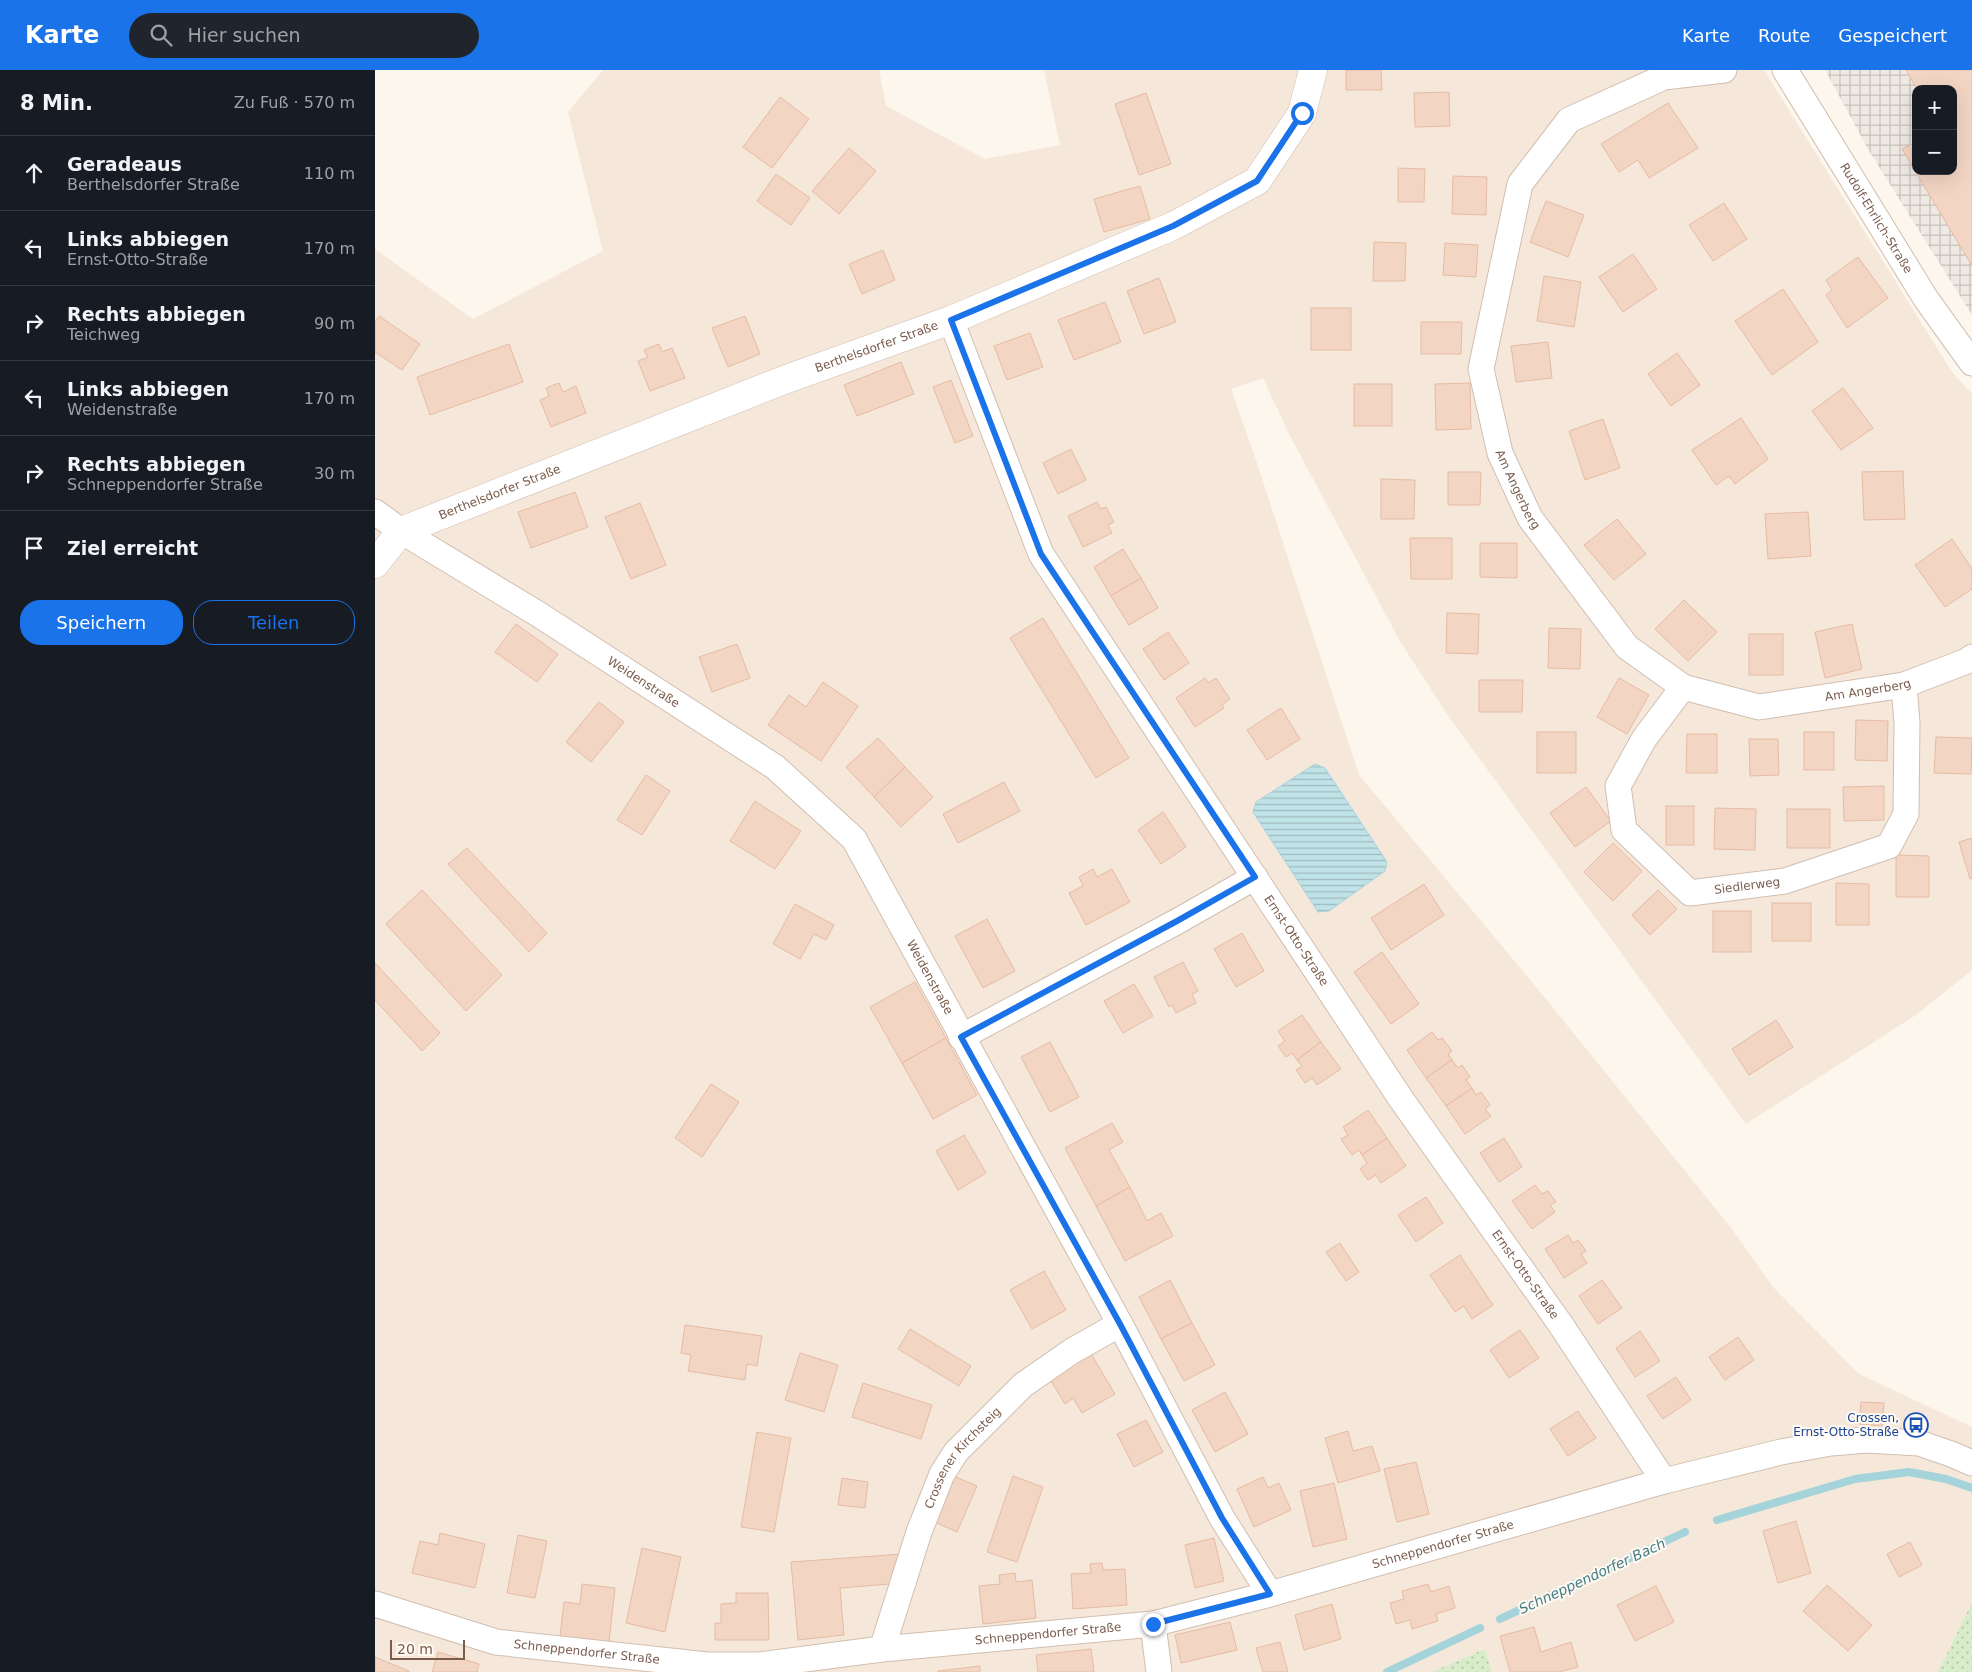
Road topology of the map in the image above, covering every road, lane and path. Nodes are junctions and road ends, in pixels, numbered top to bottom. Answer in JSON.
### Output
{"nodes":[{"id":1,"x":1313,"y":70,"type":"edge"},
{"id":2,"x":1723,"y":70,"type":"edge"},
{"id":3,"x":1785,"y":70,"type":"edge"},
{"id":4,"x":951,"y":320,"type":"junction"},
{"id":5,"x":1972,"y":363,"type":"edge"},
{"id":6,"x":375,"y":512,"type":"edge"},
{"id":7,"x":401,"y":531,"type":"junction"},
{"id":8,"x":375,"y":564,"type":"edge"},
{"id":9,"x":1972,"y":657,"type":"edge"},
{"id":10,"x":1904,"y":685,"type":"junction"},
{"id":11,"x":1683,"y":687,"type":"junction"},
{"id":12,"x":1255,"y":877,"type":"junction"},
{"id":13,"x":961,"y":1037,"type":"junction"},
{"id":14,"x":1120,"y":1324,"type":"junction"},
{"id":15,"x":1972,"y":1463,"type":"edge"},
{"id":16,"x":1664,"y":1481,"type":"junction"},
{"id":17,"x":1270,"y":1594,"type":"junction"},
{"id":18,"x":375,"y":1604,"type":"edge"},
{"id":19,"x":1153,"y":1624,"type":"junction"},
{"id":20,"x":882,"y":1649,"type":"junction"},
{"id":21,"x":760,"y":1669,"type":"edge"},
{"id":22,"x":1159,"y":1672,"type":"edge"}],
"edges":[{"from":1,"to":4,"type":"street","name":"Berthelsdorfer Straße"},
{"from":2,"to":11,"type":"street","name":"Am Angerberg"},
{"from":3,"to":5,"type":"street","name":"Rudolf-Ehrlich-Straße"},
{"from":4,"to":7,"type":"street","name":"Berthelsdorfer Straße"},
{"from":4,"to":12,"type":"street","name":"Ernst-Otto-Straße"},
{"from":6,"to":7,"type":"street","name":"Weidenstraße"},
{"from":7,"to":8,"type":"street"},
{"from":7,"to":13,"type":"street","name":"Weidenstraße"},
{"from":9,"to":10,"type":"street","name":"Am Angerberg"},
{"from":10,"to":11,"type":"street","name":"Am Angerberg"},
{"from":10,"to":11,"type":"street","name":"Siedlerweg"},
{"from":12,"to":13,"type":"street"},
{"from":12,"to":16,"type":"street","name":"Ernst-Otto-Straße"},
{"from":13,"to":14,"type":"street","name":"Weidenstraße"},
{"from":14,"to":17,"type":"street","name":"Weidenstraße"},
{"from":14,"to":20,"type":"street","name":"Crossener Kirchsteig"},
{"from":15,"to":16,"type":"street","name":"Schneppendorfer Straße"},
{"from":16,"to":17,"type":"street","name":"Schneppendorfer Straße"},
{"from":17,"to":19,"type":"street","name":"Schneppendorfer Straße"},
{"from":18,"to":21,"type":"street","name":"Schneppendorfer Straße"},
{"from":19,"to":20,"type":"street","name":"Schneppendorfer Straße"},
{"from":19,"to":22,"type":"street"},
{"from":20,"to":21,"type":"street","name":"Schneppendorfer Straße"}]}
